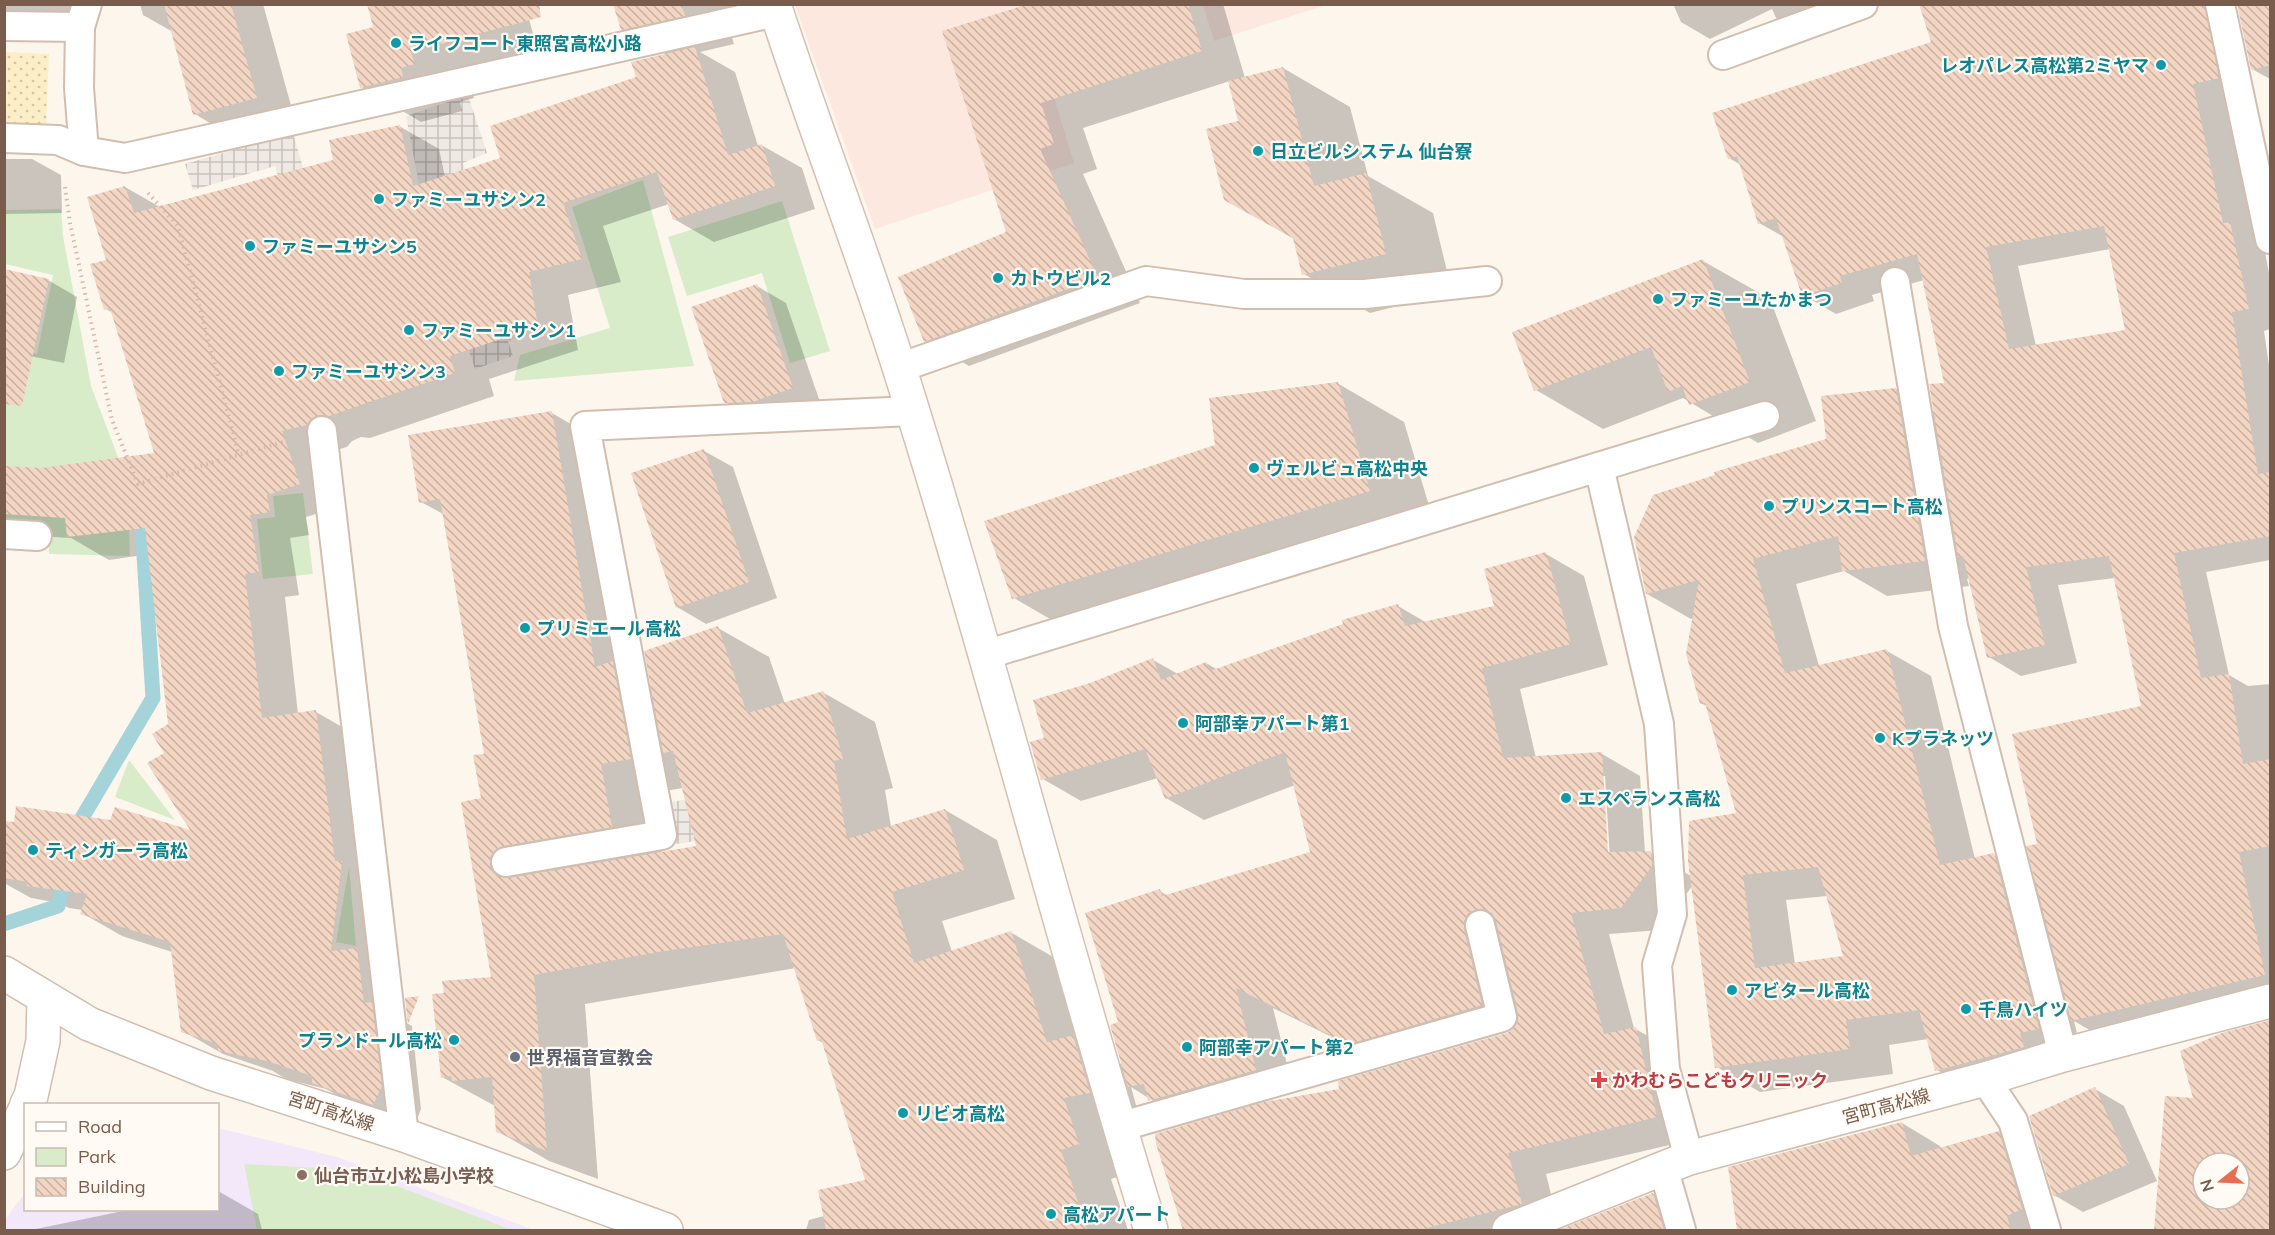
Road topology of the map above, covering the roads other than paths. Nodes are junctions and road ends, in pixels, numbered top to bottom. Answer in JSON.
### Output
{"nodes":[{"id":1,"x":1863,"y":4,"type":"edge"},
{"id":2,"x":2220,"y":4,"type":"edge"},
{"id":3,"x":775,"y":8,"type":"edge"},
{"id":4,"x":83,"y":16,"type":"edge"},
{"id":5,"x":4,"y":26,"type":"edge"},
{"id":6,"x":1723,"y":55,"type":"dead end"},
{"id":7,"x":4,"y":138,"type":"edge"},
{"id":8,"x":84,"y":151,"type":"junction"},
{"id":9,"x":2271,"y":239,"type":"edge"},
{"id":10,"x":1488,"y":281,"type":"dead end"},
{"id":11,"x":1895,"y":282,"type":"dead end"},
{"id":12,"x":899,"y":368,"type":"junction"},
{"id":13,"x":912,"y":411,"type":"junction"},
{"id":14,"x":1765,"y":416,"type":"dead end"},
{"id":15,"x":322,"y":431,"type":"road end"},
{"id":16,"x":1599,"y":467,"type":"junction"},
{"id":17,"x":4,"y":534,"type":"edge"},
{"id":18,"x":37,"y":536,"type":"dead end"},
{"id":19,"x":986,"y":655,"type":"junction"},
{"id":20,"x":506,"y":862,"type":"dead end"},
{"id":21,"x":1480,"y":925,"type":"dead end"},
{"id":22,"x":4,"y":973,"type":"edge"},
{"id":23,"x":44,"y":998,"type":"junction"},
{"id":24,"x":2271,"y":1001,"type":"edge"},
{"id":25,"x":2063,"y":1055,"type":"junction"},
{"id":26,"x":1985,"y":1080,"type":"junction"},
{"id":27,"x":28,"y":1103,"type":"edge"},
{"id":28,"x":24,"y":1110,"type":"edge"},
{"id":29,"x":1119,"y":1127,"type":"junction"},
{"id":30,"x":404,"y":1135,"type":"junction"},
{"id":31,"x":4,"y":1153,"type":"edge"},
{"id":32,"x":1676,"y":1162,"type":"junction"},
{"id":33,"x":666,"y":1230,"type":"edge"},
{"id":34,"x":1151,"y":1230,"type":"edge"},
{"id":35,"x":1509,"y":1230,"type":"edge"},
{"id":36,"x":1681,"y":1230,"type":"edge"},
{"id":37,"x":2046,"y":1230,"type":"edge"}],
"edges":[{"from":1,"to":6,"type":"lane"},
{"from":2,"to":9,"type":"lane"},
{"from":3,"to":8,"type":"lane"},
{"from":3,"to":12,"type":"street"},
{"from":4,"to":5,"type":"lane"},
{"from":4,"to":8,"type":"lane"},
{"from":7,"to":8,"type":"lane"},
{"from":10,"to":12,"type":"lane"},
{"from":11,"to":25,"type":"lane"},
{"from":12,"to":13,"type":"street"},
{"from":13,"to":19,"type":"street"},
{"from":13,"to":20,"type":"lane"},
{"from":14,"to":16,"type":"lane"},
{"from":15,"to":30,"type":"lane"},
{"from":16,"to":19,"type":"lane"},
{"from":16,"to":32,"type":"lane"},
{"from":17,"to":18,"type":"lane"},
{"from":19,"to":29,"type":"street"},
{"from":21,"to":29,"type":"lane"},
{"from":22,"to":23,"type":"street","name":"宮町高松線"},
{"from":23,"to":27,"type":"street"},
{"from":23,"to":30,"type":"street","name":"宮町高松線"},
{"from":24,"to":25,"type":"street","name":"宮町高松線"},
{"from":25,"to":26,"type":"street","name":"宮町高松線"},
{"from":26,"to":32,"type":"street","name":"宮町高松線"},
{"from":26,"to":37,"type":"lane"},
{"from":28,"to":31,"type":"street"},
{"from":29,"to":34,"type":"street"},
{"from":30,"to":33,"type":"street","name":"宮町高松線"},
{"from":32,"to":35,"type":"street","name":"宮町高松線"},
{"from":32,"to":36,"type":"lane"}]}
